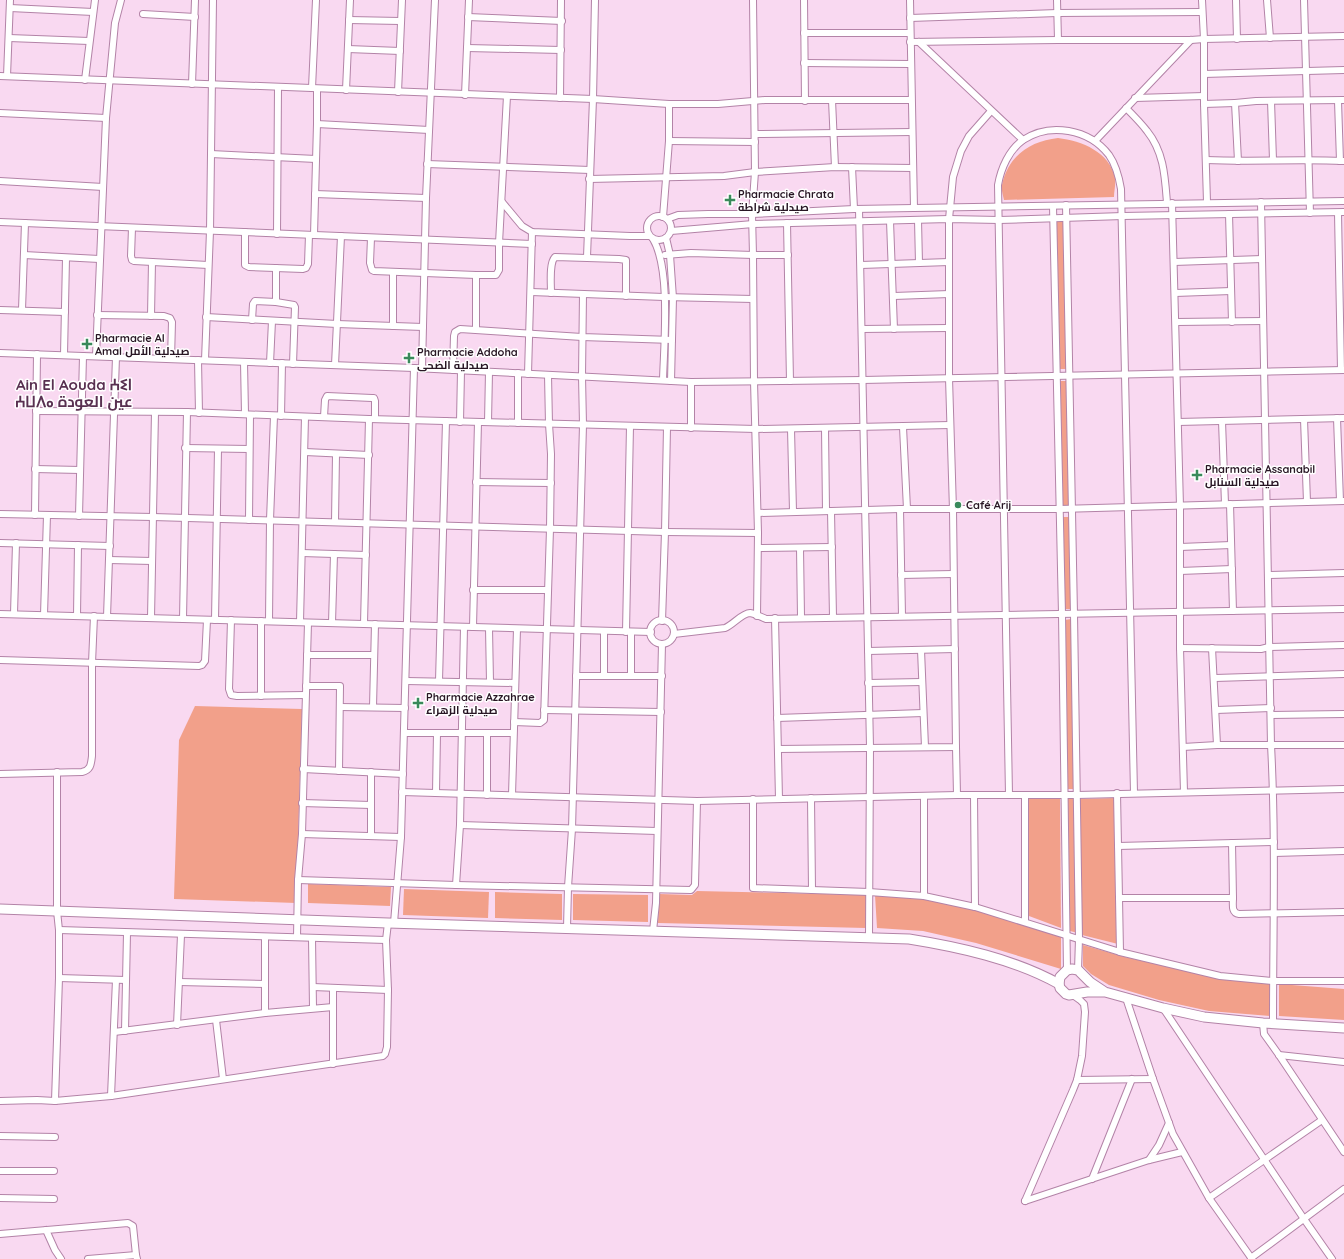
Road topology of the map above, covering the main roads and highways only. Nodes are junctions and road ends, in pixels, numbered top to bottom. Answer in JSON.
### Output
{"nodes":[{"id":1,"x":0,"y":909,"type":"edge"},
{"id":2,"x":1064,"y":972,"type":"junction"},
{"id":3,"x":1038,"y":973,"type":"junction"},
{"id":4,"x":1081,"y":973,"type":"junction"},
{"id":5,"x":1059,"y":984,"type":"junction"},
{"id":6,"x":1105,"y":992,"type":"junction"},
{"id":7,"x":1077,"y":994,"type":"junction"},
{"id":8,"x":1344,"y":1028,"type":"edge"}],
"edges":[{"from":1,"to":3,"type":"main road"},
{"from":2,"to":3,"type":"main road"},
{"from":2,"to":4,"type":"main road"},
{"from":2,"to":5,"type":"main road"},
{"from":3,"to":5,"type":"main road"},
{"from":4,"to":6,"type":"main road"},
{"from":4,"to":7,"type":"main road"},
{"from":5,"to":7,"type":"main road"},
{"from":6,"to":7,"type":"main road"},
{"from":6,"to":8,"type":"main road"}]}
